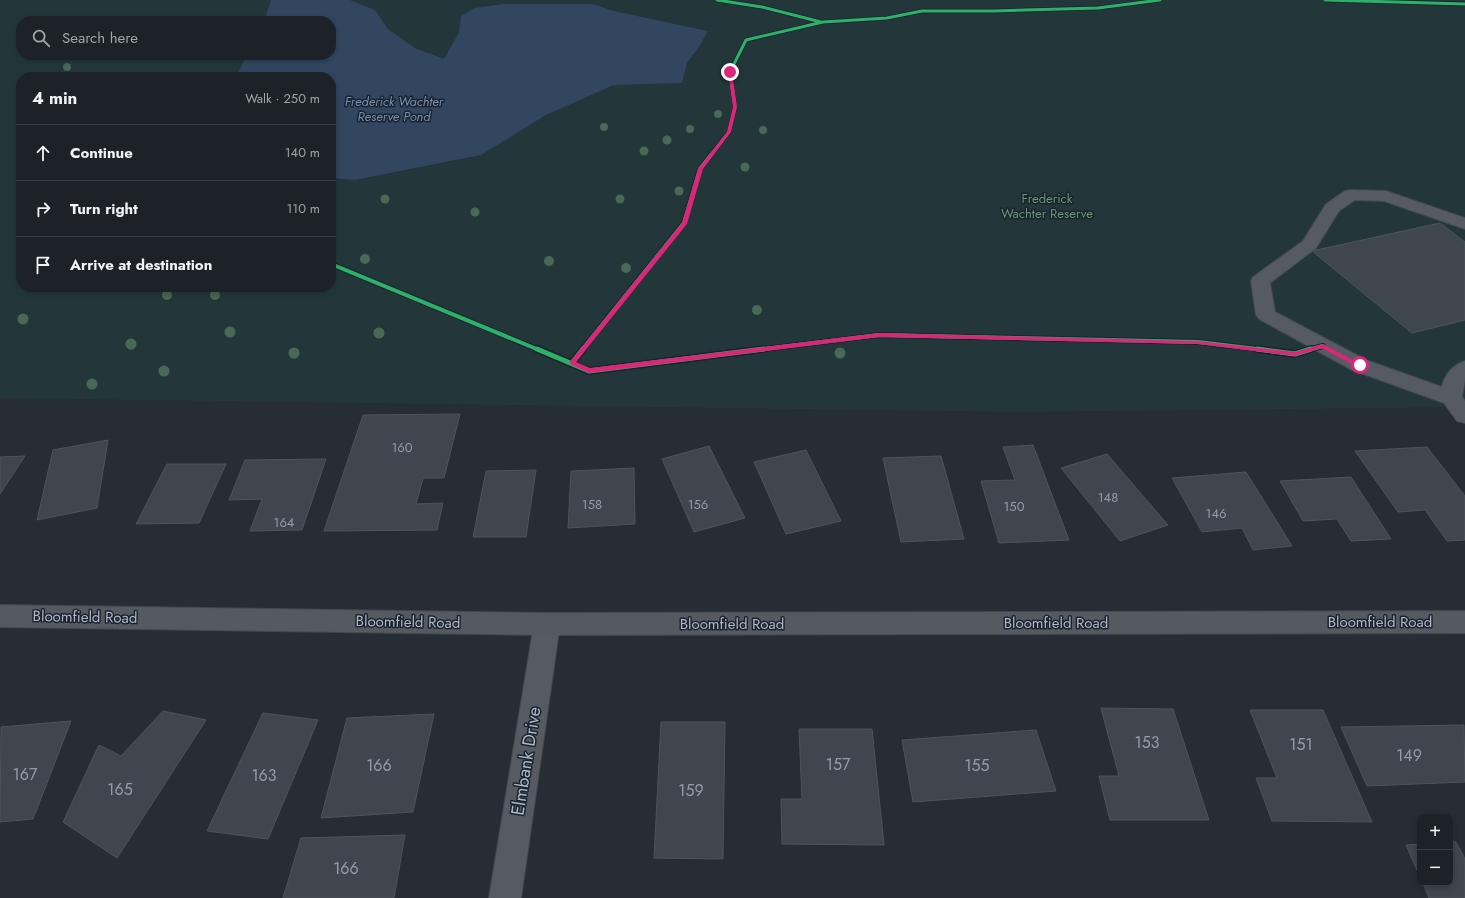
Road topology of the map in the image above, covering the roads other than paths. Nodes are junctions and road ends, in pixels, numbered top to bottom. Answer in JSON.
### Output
{"nodes":[{"id":1,"x":1465,"y":224,"type":"edge"},
{"id":2,"x":1465,"y":368,"type":"edge"},
{"id":3,"x":1451,"y":398,"type":"junction"},
{"id":4,"x":1465,"y":416,"type":"edge"},
{"id":5,"x":0,"y":616,"type":"edge"},
{"id":6,"x":1465,"y":622,"type":"edge"},
{"id":7,"x":547,"y":624,"type":"junction"},
{"id":8,"x":505,"y":898,"type":"edge"}],
"edges":[{"from":1,"to":3,"type":"street"},
{"from":2,"to":3,"type":"street"},
{"from":3,"to":4,"type":"street"},
{"from":5,"to":7,"type":"street","name":"Bloomfield Road"},
{"from":6,"to":7,"type":"street","name":"Bloomfield Road"},
{"from":7,"to":8,"type":"street","name":"Elmbank Drive"}]}
